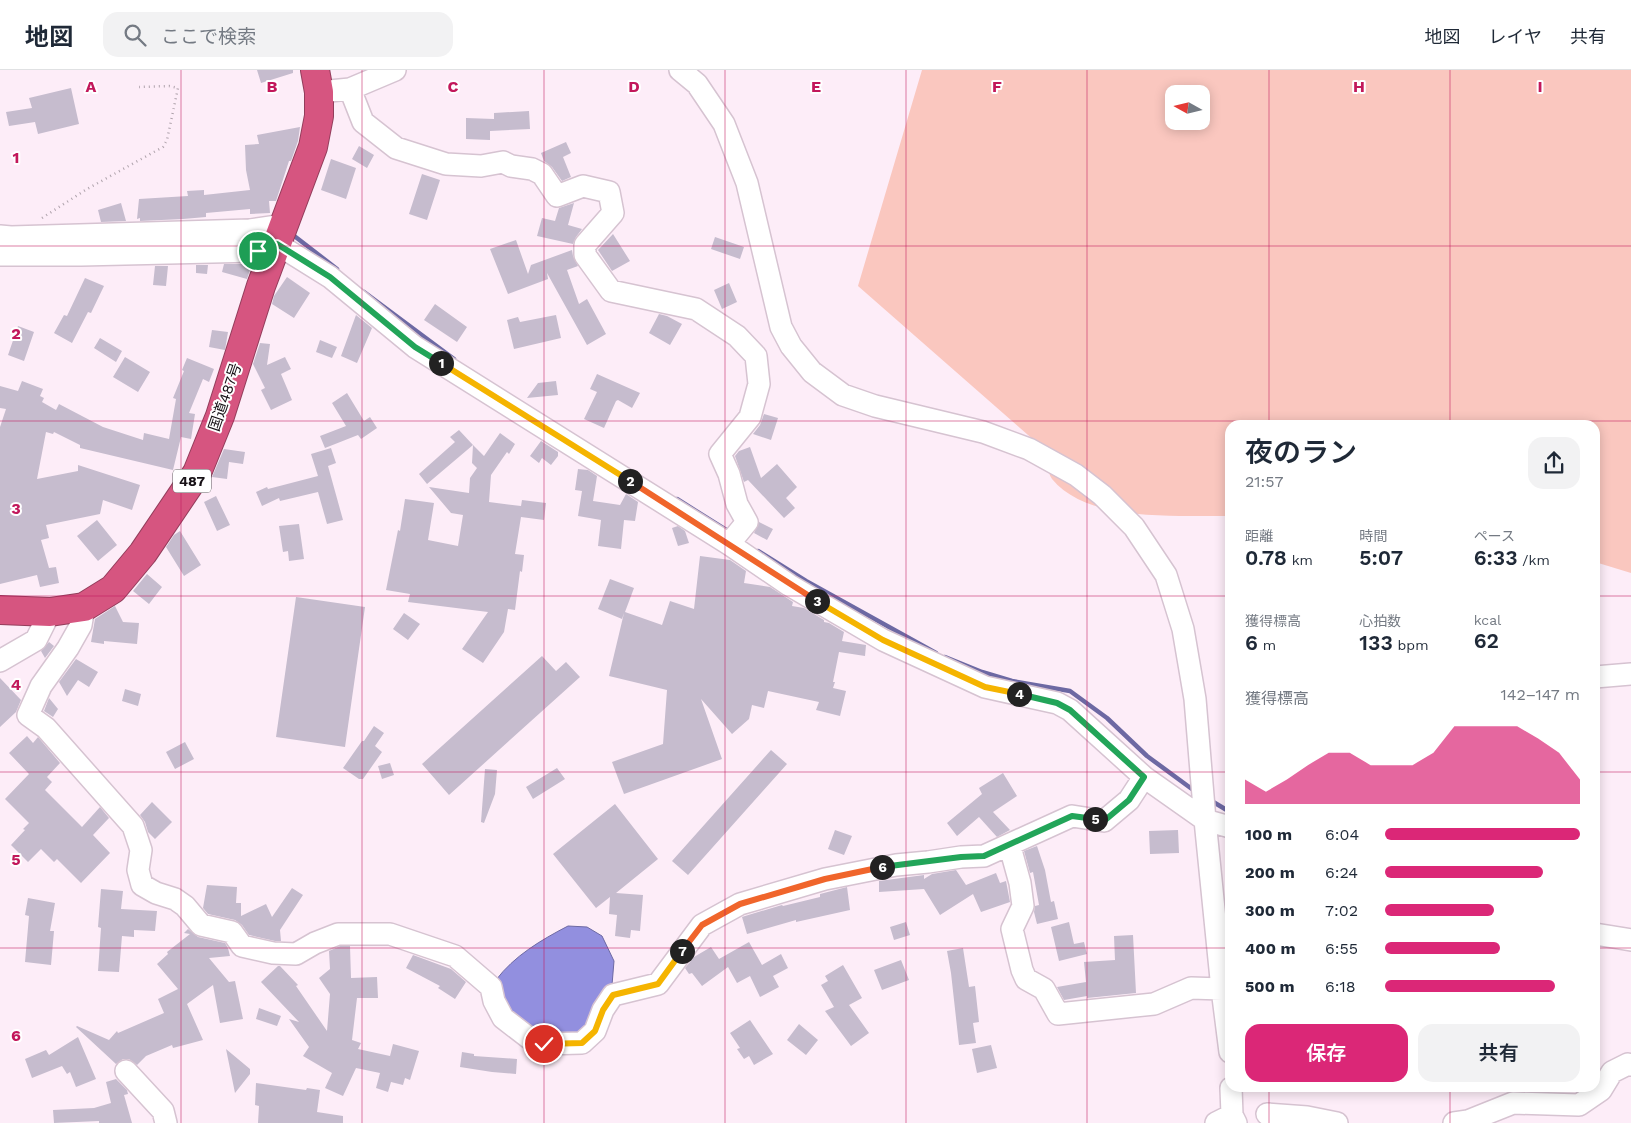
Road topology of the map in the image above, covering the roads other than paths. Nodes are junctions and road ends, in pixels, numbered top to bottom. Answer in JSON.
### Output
{"nodes":[{"id":1,"x":396,"y":70,"type":"edge"},
{"id":2,"x":680,"y":70,"type":"edge"},
{"id":3,"x":317,"y":81,"type":"edge"},
{"id":4,"x":350,"y":90,"type":"junction"},
{"id":5,"x":280,"y":234,"type":"junction"},
{"id":6,"x":0,"y":236,"type":"edge"},
{"id":7,"x":0,"y":254,"type":"edge"},
{"id":8,"x":729,"y":544,"type":"junction"},
{"id":9,"x":84,"y":607,"type":"junction"},
{"id":10,"x":0,"y":610,"type":"edge"},
{"id":11,"x":50,"y":612,"type":"junction"},
{"id":12,"x":0,"y":661,"type":"edge"},
{"id":13,"x":1631,"y":674,"type":"edge"},
{"id":14,"x":1600,"y":677,"type":"edge"},
{"id":15,"x":1144,"y":777,"type":"junction"},
{"id":16,"x":1205,"y":820,"type":"junction"},
{"id":17,"x":1225,"y":826,"type":"edge"},
{"id":18,"x":1012,"y":844,"type":"junction"},
{"id":19,"x":1600,"y":935,"type":"edge"},
{"id":20,"x":1631,"y":940,"type":"edge"},
{"id":21,"x":1222,"y":989,"type":"junction"},
{"id":22,"x":1225,"y":1013,"type":"edge"},
{"id":23,"x":1631,"y":1065,"type":"edge"},
{"id":24,"x":126,"y":1071,"type":"dead end"},
{"id":25,"x":1600,"y":1091,"type":"edge"},
{"id":26,"x":1231,"y":1092,"type":"edge"},
{"id":27,"x":1598,"y":1092,"type":"edge"},
{"id":28,"x":1267,"y":1114,"type":"dead end"},
{"id":29,"x":1228,"y":1120,"type":"edge"},
{"id":30,"x":1313,"y":1121,"type":"edge"},
{"id":31,"x":166,"y":1123,"type":"edge"},
{"id":32,"x":1337,"y":1123,"type":"edge"},
{"id":33,"x":1454,"y":1123,"type":"edge"}],
"edges":[{"from":1,"to":4,"type":"street"},
{"from":2,"to":16,"type":"street"},
{"from":3,"to":4,"type":"street"},
{"from":3,"to":5,"type":"highway","name":"国道487号","number":"487"},
{"from":4,"to":8,"type":"street"},
{"from":5,"to":6,"type":"street"},
{"from":5,"to":7,"type":"street"},
{"from":5,"to":8,"type":"street"},
{"from":5,"to":9,"type":"highway","name":"国道487号","number":"487"},
{"from":8,"to":15,"type":"street"},
{"from":9,"to":11,"type":"highway","name":"国道487号","number":"487"},
{"from":9,"to":18,"type":"street"},
{"from":10,"to":11,"type":"highway","name":"国道487号","number":"487"},
{"from":11,"to":12,"type":"street"},
{"from":13,"to":14,"type":"street"},
{"from":15,"to":16,"type":"street"},
{"from":15,"to":18,"type":"street"},
{"from":16,"to":17,"type":"street"},
{"from":16,"to":21,"type":"street"},
{"from":18,"to":21,"type":"street"},
{"from":19,"to":20,"type":"street"},
{"from":21,"to":22,"type":"street"},
{"from":23,"to":25,"type":"street"},
{"from":24,"to":31,"type":"street"},
{"from":26,"to":29,"type":"street"},
{"from":27,"to":33,"type":"street"},
{"from":28,"to":30,"type":"street"},
{"from":30,"to":32,"type":"street"}]}
